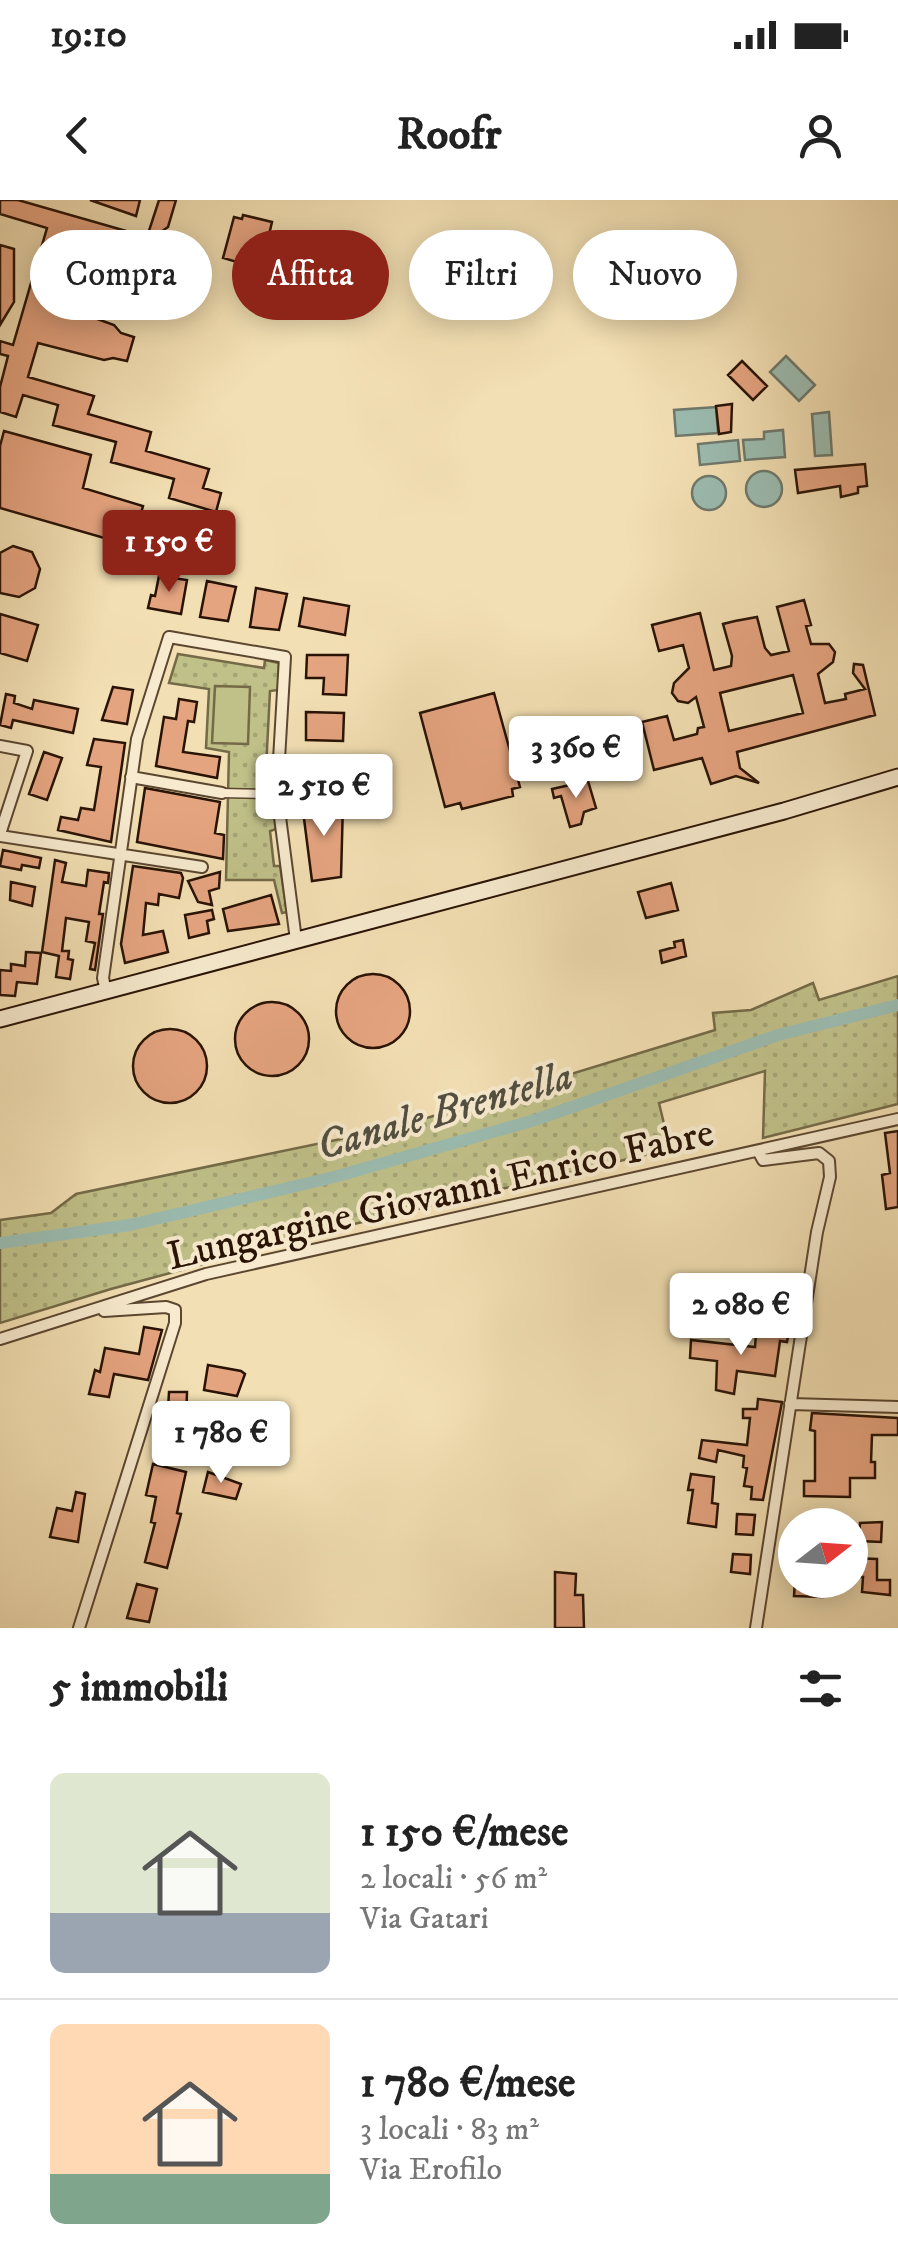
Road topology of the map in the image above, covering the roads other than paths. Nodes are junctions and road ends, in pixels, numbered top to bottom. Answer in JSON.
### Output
{"nodes":[{"id":1,"x":0,"y":746,"type":"edge"},
{"id":2,"x":131,"y":777,"type":"junction"},
{"id":3,"x":898,"y":777,"type":"edge"},
{"id":4,"x":222,"y":793,"type":"joint"},
{"id":5,"x":273,"y":794,"type":"junction"},
{"id":6,"x":0,"y":835,"type":"edge"},
{"id":7,"x":119,"y":856,"type":"junction"},
{"id":8,"x":202,"y":867,"type":"dead end"},
{"id":9,"x":296,"y":940,"type":"junction"},
{"id":10,"x":106,"y":990,"type":"junction"},
{"id":11,"x":0,"y":1019,"type":"edge"},
{"id":12,"x":898,"y":1119,"type":"edge"},
{"id":13,"x":758,"y":1151,"type":"junction"},
{"id":14,"x":83,"y":1312,"type":"junction"},
{"id":15,"x":0,"y":1340,"type":"edge"},
{"id":16,"x":790,"y":1404,"type":"junction"},
{"id":17,"x":898,"y":1408,"type":"edge"},
{"id":18,"x":79,"y":1628,"type":"edge"},
{"id":19,"x":756,"y":1628,"type":"edge"}],
"edges":[{"from":1,"to":6,"type":"street"},
{"from":2,"to":4,"type":"street"},
{"from":2,"to":5,"type":"street"},
{"from":2,"to":7,"type":"street"},
{"from":3,"to":9,"type":"main road"},
{"from":4,"to":5,"type":"street"},
{"from":5,"to":9,"type":"street"},
{"from":6,"to":7,"type":"street"},
{"from":7,"to":8,"type":"street"},
{"from":7,"to":10,"type":"street"},
{"from":9,"to":10,"type":"main road"},
{"from":10,"to":11,"type":"main road"},
{"from":12,"to":13,"type":"street","name":"Lungargine Giovanni Enrico Fabre"},
{"from":13,"to":14,"type":"street","name":"Lungargine Giovanni Enrico Fabre"},
{"from":13,"to":16,"type":"street"},
{"from":14,"to":15,"type":"street","name":"Lungargine Giovanni Enrico Fabre"},
{"from":14,"to":18,"type":"street"},
{"from":16,"to":17,"type":"street"},
{"from":16,"to":19,"type":"street"}]}
